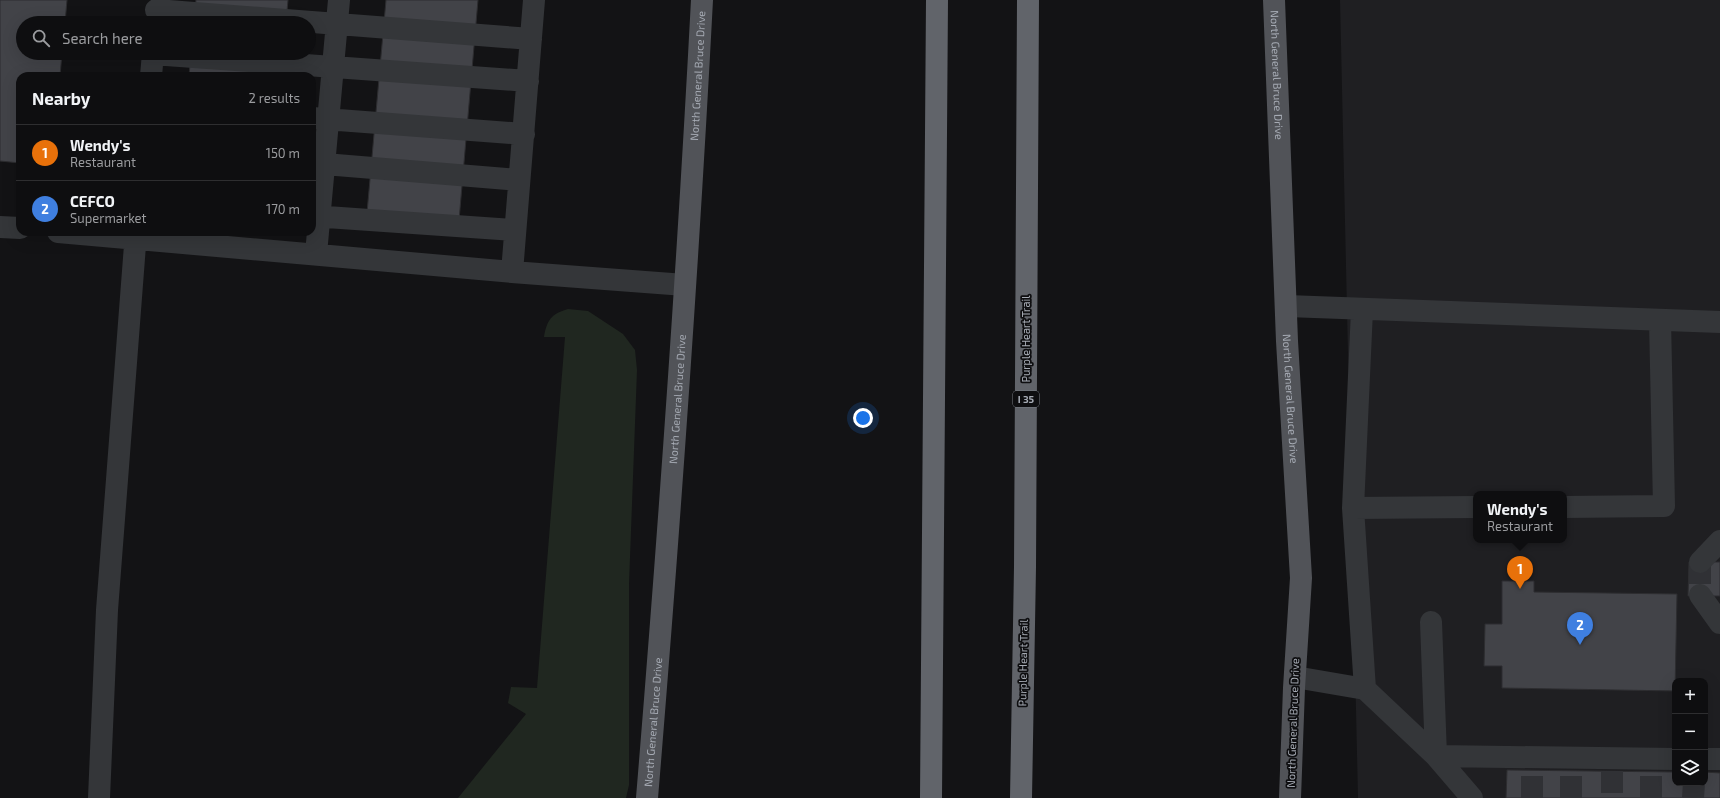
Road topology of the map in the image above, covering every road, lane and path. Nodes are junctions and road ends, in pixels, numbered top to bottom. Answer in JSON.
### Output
{"nodes":[{"id":1,"x":339,"y":0,"type":"edge"},
{"id":2,"x":534,"y":0,"type":"edge"},
{"id":3,"x":702,"y":0,"type":"edge"},
{"id":4,"x":937,"y":0,"type":"edge"},
{"id":5,"x":1028,"y":0,"type":"edge"},
{"id":6,"x":1274,"y":0,"type":"edge"},
{"id":7,"x":156,"y":11,"type":"edge"},
{"id":8,"x":226,"y":16,"type":"edge"},
{"id":9,"x":316,"y":22,"type":"edge"},
{"id":10,"x":337,"y":24,"type":"junction"},
{"id":11,"x":531,"y":39,"type":"junction"},
{"id":12,"x":152,"y":60,"type":"edge"},
{"id":13,"x":236,"y":60,"type":"edge"},
{"id":14,"x":333,"y":67,"type":"junction"},
{"id":15,"x":151,"y":72,"type":"edge"},
{"id":16,"x":528,"y":81,"type":"junction"},
{"id":17,"x":320,"y":118,"type":"edge"},
{"id":18,"x":524,"y":134,"type":"junction"},
{"id":19,"x":318,"y":164,"type":"edge"},
{"id":20,"x":519,"y":180,"type":"junction"},
{"id":21,"x":316,"y":216,"type":"edge"},
{"id":22,"x":0,"y":226,"type":"edge"},
{"id":23,"x":16,"y":228,"type":"edge"},
{"id":24,"x":515,"y":230,"type":"junction"},
{"id":25,"x":136,"y":236,"type":"edge"},
{"id":26,"x":316,"y":254,"type":"junction"},
{"id":27,"x":512,"y":272,"type":"junction"},
{"id":28,"x":685,"y":285,"type":"junction"},
{"id":29,"x":1287,"y":306,"type":"junction"},
{"id":30,"x":1362,"y":310,"type":"junction"},
{"id":31,"x":1660,"y":320,"type":"junction"},
{"id":32,"x":1720,"y":322,"type":"edge"},
{"id":33,"x":1473,"y":507,"type":"edge"},
{"id":34,"x":1567,"y":507,"type":"edge"},
{"id":35,"x":1353,"y":508,"type":"junction"},
{"id":36,"x":1720,"y":541,"type":"edge"},
{"id":37,"x":1700,"y":562,"type":"tunnel mouth"},
{"id":38,"x":1700,"y":596,"type":"tunnel mouth"},
{"id":39,"x":1431,"y":622,"type":"dead end"},
{"id":40,"x":1720,"y":623,"type":"edge"},
{"id":41,"x":1295,"y":677,"type":"junction"},
{"id":42,"x":1365,"y":689,"type":"junction"},
{"id":43,"x":1436,"y":756,"type":"junction"},
{"id":44,"x":1708,"y":759,"type":"edge"},
{"id":45,"x":1720,"y":759,"type":"edge"},
{"id":46,"x":1672,"y":760,"type":"edge"},
{"id":47,"x":99,"y":798,"type":"edge"},
{"id":48,"x":647,"y":798,"type":"edge"},
{"id":49,"x":931,"y":798,"type":"edge"},
{"id":50,"x":1021,"y":798,"type":"edge"},
{"id":51,"x":1290,"y":798,"type":"edge"},
{"id":52,"x":1472,"y":798,"type":"edge"}],
"edges":[{"from":1,"to":10,"type":"lane"},
{"from":2,"to":11,"type":"lane"},
{"from":3,"to":28,"type":"main road","name":"North General Bruce Drive"},
{"from":4,"to":49,"type":"highway"},
{"from":5,"to":50,"type":"highway","name":"Purple Heart Trail","number":"I 35"},
{"from":6,"to":29,"type":"main road","name":"North General Bruce Drive"},
{"from":7,"to":8,"type":"lane"},
{"from":9,"to":10,"type":"lane"},
{"from":10,"to":11,"type":"lane"},
{"from":10,"to":14,"type":"lane"},
{"from":11,"to":16,"type":"lane"},
{"from":12,"to":15,"type":"lane"},
{"from":13,"to":14,"type":"lane"},
{"from":14,"to":16,"type":"lane"},
{"from":14,"to":17,"type":"lane"},
{"from":16,"to":18,"type":"lane"},
{"from":17,"to":18,"type":"lane"},
{"from":17,"to":19,"type":"lane"},
{"from":18,"to":20,"type":"lane"},
{"from":19,"to":20,"type":"lane"},
{"from":19,"to":21,"type":"lane"},
{"from":20,"to":24,"type":"lane"},
{"from":21,"to":24,"type":"lane"},
{"from":21,"to":26,"type":"lane"},
{"from":22,"to":23,"type":"lane"},
{"from":24,"to":27,"type":"lane"},
{"from":25,"to":26,"type":"lane"},
{"from":25,"to":47,"type":"lane"},
{"from":26,"to":27,"type":"lane"},
{"from":27,"to":28,"type":"lane"},
{"from":28,"to":48,"type":"main road","name":"North General Bruce Drive"},
{"from":29,"to":30,"type":"lane"},
{"from":29,"to":41,"type":"main road","name":"North General Bruce Drive"},
{"from":30,"to":31,"type":"lane"},
{"from":30,"to":35,"type":"lane"},
{"from":31,"to":32,"type":"lane"},
{"from":31,"to":34,"type":"lane"},
{"from":33,"to":35,"type":"lane"},
{"from":35,"to":42,"type":"lane"},
{"from":36,"to":37,"type":"lane"},
{"from":38,"to":40,"type":"lane"},
{"from":39,"to":43,"type":"lane"},
{"from":41,"to":42,"type":"lane"},
{"from":41,"to":51,"type":"main road","name":"North General Bruce Drive"},
{"from":42,"to":43,"type":"lane"},
{"from":43,"to":46,"type":"lane"},
{"from":43,"to":52,"type":"lane"},
{"from":44,"to":45,"type":"lane"}]}
